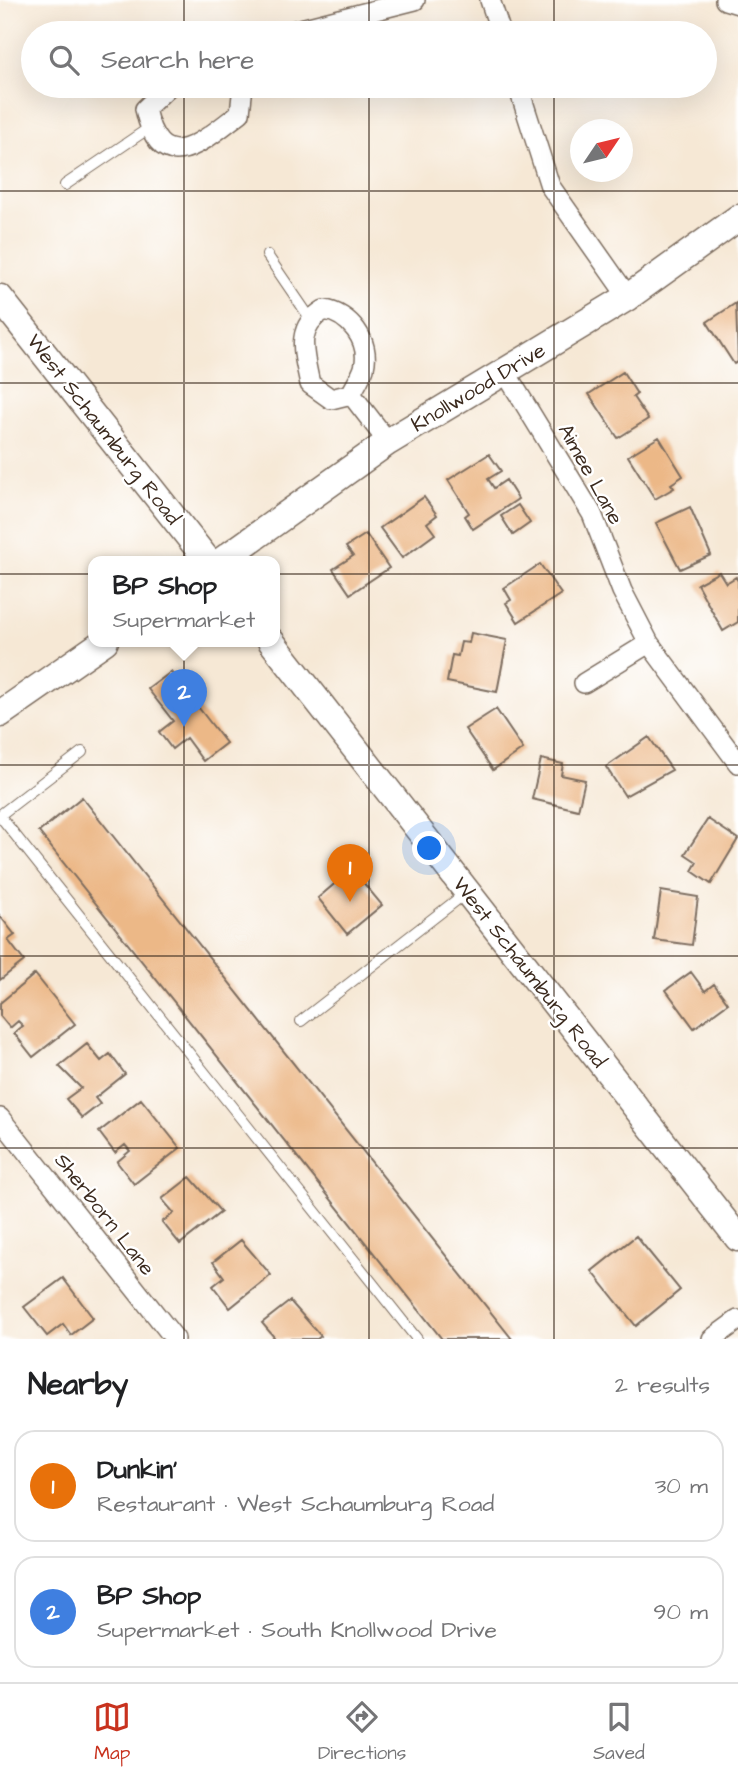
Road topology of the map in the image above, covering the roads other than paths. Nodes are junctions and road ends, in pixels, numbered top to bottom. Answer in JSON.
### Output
{"nodes":[{"id":1,"x":415,"y":0,"type":"edge"},
{"id":2,"x":490,"y":0,"type":"edge"},
{"id":3,"x":725,"y":0,"type":"edge"},
{"id":4,"x":738,"y":4,"type":"edge"},
{"id":5,"x":332,"y":21,"type":"edge"},
{"id":6,"x":497,"y":21,"type":"edge"},
{"id":7,"x":156,"y":98,"type":"edge"},
{"id":8,"x":242,"y":98,"type":"edge"},
{"id":9,"x":522,"y":98,"type":"edge"},
{"id":10,"x":149,"y":128,"type":"junction"},
{"id":11,"x":65,"y":185,"type":"dead end"},
{"id":12,"x":738,"y":218,"type":"edge"},
{"id":13,"x":267,"y":255,"type":"dead end"},
{"id":14,"x":628,"y":297,"type":"junction"},
{"id":15,"x":0,"y":298,"type":"edge"},
{"id":16,"x":310,"y":318,"type":"junction"},
{"id":17,"x":504,"y":370,"type":"junction"},
{"id":18,"x":351,"y":394,"type":"junction"},
{"id":19,"x":388,"y":442,"type":"junction"},
{"id":20,"x":204,"y":556,"type":"edge"},
{"id":21,"x":228,"y":556,"type":"edge"},
{"id":22,"x":649,"y":643,"type":"junction"},
{"id":23,"x":96,"y":647,"type":"edge"},
{"id":24,"x":276,"y":647,"type":"edge"},
{"id":25,"x":584,"y":683,"type":"dead end"},
{"id":26,"x":0,"y":714,"type":"edge"},
{"id":27,"x":82,"y":752,"type":"dead end"},
{"id":28,"x":738,"y":763,"type":"edge"},
{"id":29,"x":0,"y":815,"type":"edge"},
{"id":30,"x":467,"y":891,"type":"junction"},
{"id":31,"x":301,"y":1021,"type":"dead end"},
{"id":32,"x":0,"y":1118,"type":"edge"},
{"id":33,"x":738,"y":1238,"type":"edge"},
{"id":34,"x":738,"y":1320,"type":"edge"},
{"id":35,"x":172,"y":1338,"type":"edge"},
{"id":36,"x":417,"y":1339,"type":"edge"},
{"id":37,"x":712,"y":1339,"type":"edge"}],
"edges":[{"from":1,"to":5,"type":"street"},
{"from":2,"to":6,"type":"street"},
{"from":3,"to":4,"type":"street"},
{"from":7,"to":10,"type":"street"},
{"from":8,"to":10,"type":"street"},
{"from":9,"to":14,"type":"street"},
{"from":10,"to":11,"type":"lane"},
{"from":12,"to":14,"type":"main road","name":"Knollwood Drive"},
{"from":13,"to":16,"type":"lane"},
{"from":14,"to":17,"type":"main road","name":"Knollwood Drive"},
{"from":15,"to":20,"type":"main road","name":"West Schaumburg Road"},
{"from":16,"to":18,"type":"street"},
{"from":16,"to":18,"type":"street"},
{"from":17,"to":19,"type":"main road","name":"Knollwood Drive"},
{"from":17,"to":22,"type":"street","name":"Aimee Lane"},
{"from":18,"to":19,"type":"street"},
{"from":19,"to":21,"type":"main road","name":"Knollwood Drive"},
{"from":22,"to":25,"type":"street"},
{"from":22,"to":28,"type":"street","name":"Aimee Lane"},
{"from":23,"to":26,"type":"main road"},
{"from":24,"to":30,"type":"main road","name":"West Schaumburg Road"},
{"from":27,"to":29,"type":"lane"},
{"from":29,"to":36,"type":"lane"},
{"from":30,"to":31,"type":"lane"},
{"from":30,"to":33,"type":"main road","name":"West Schaumburg Road"},
{"from":32,"to":35,"type":"street","name":"Sherborn Lane"},
{"from":34,"to":37,"type":"street"}]}
